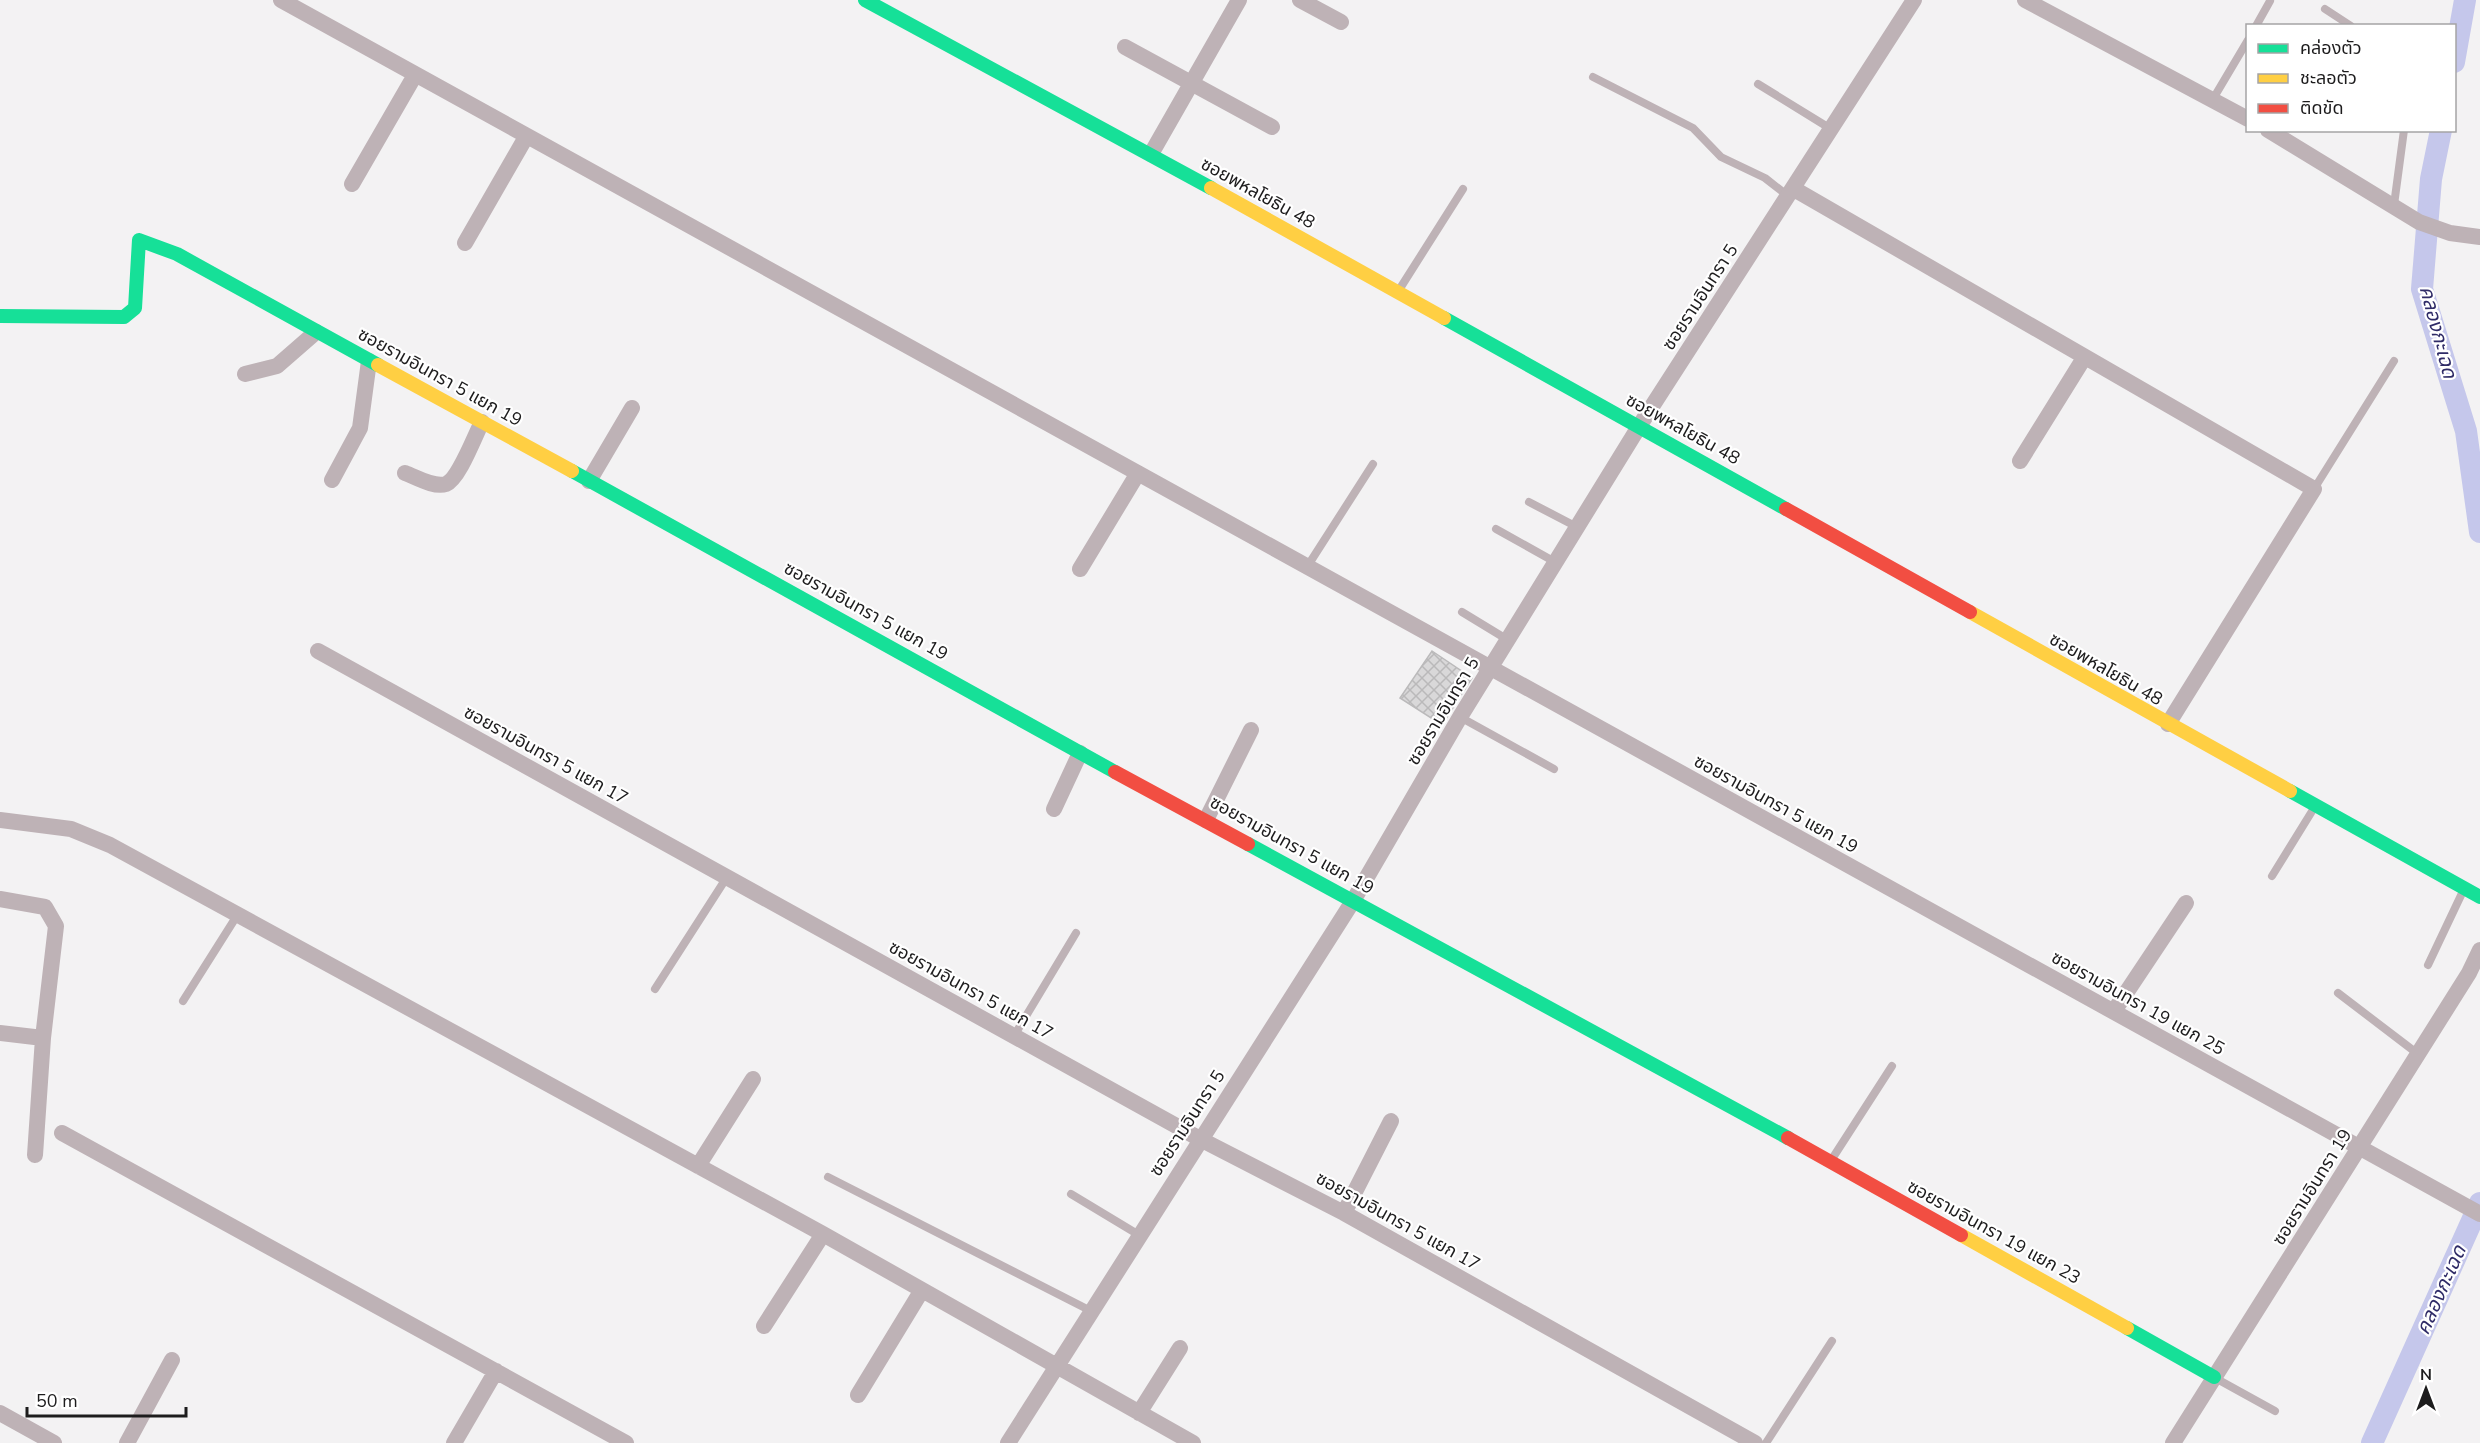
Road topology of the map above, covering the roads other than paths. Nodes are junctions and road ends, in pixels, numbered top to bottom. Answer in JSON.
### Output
{"nodes":[{"id":1,"x":281,"y":0,"type":"edge"},
{"id":2,"x":865,"y":0,"type":"edge"},
{"id":3,"x":1239,"y":0,"type":"edge"},
{"id":4,"x":1300,"y":0,"type":"edge"},
{"id":5,"x":1914,"y":0,"type":"edge"},
{"id":6,"x":2025,"y":0,"type":"edge"},
{"id":7,"x":2270,"y":1,"type":"edge"},
{"id":8,"x":2325,"y":9,"type":"dead end"},
{"id":9,"x":1341,"y":22,"type":"dead end"},
{"id":10,"x":2257,"y":24,"type":"edge"},
{"id":11,"x":2348,"y":24,"type":"edge"},
{"id":12,"x":2246,"y":42,"type":"edge"},
{"id":13,"x":1125,"y":47,"type":"dead end"},
{"id":14,"x":415,"y":75,"type":"junction"},
{"id":15,"x":1593,"y":77,"type":"dead end"},
{"id":16,"x":1193,"y":82,"type":"junction"},
{"id":17,"x":1758,"y":84,"type":"dead end"},
{"id":18,"x":2213,"y":99,"type":"junction"},
{"id":19,"x":2246,"y":117,"type":"edge"},
{"id":20,"x":1272,"y":126,"type":"dead end"},
{"id":21,"x":1832,"y":130,"type":"junction"},
{"id":22,"x":2271,"y":132,"type":"edge"},
{"id":23,"x":2404,"y":132,"type":"edge"},
{"id":24,"x":526,"y":137,"type":"junction"},
{"id":25,"x":1151,"y":154,"type":"junction"},
{"id":26,"x":352,"y":184,"type":"dead end"},
{"id":27,"x":1463,"y":189,"type":"dead end"},
{"id":28,"x":1791,"y":193,"type":"junction"},
{"id":29,"x":2394,"y":205,"type":"junction"},
{"id":30,"x":2480,"y":237,"type":"edge"},
{"id":31,"x":465,"y":243,"type":"dead end"},
{"id":32,"x":1398,"y":291,"type":"junction"},
{"id":33,"x":0,"y":316,"type":"edge"},
{"id":34,"x":316,"y":332,"type":"junction"},
{"id":35,"x":2084,"y":358,"type":"junction"},
{"id":36,"x":369,"y":361,"type":"junction"},
{"id":37,"x":2394,"y":361,"type":"dead end"},
{"id":38,"x":245,"y":374,"type":"dead end"},
{"id":39,"x":632,"y":408,"type":"dead end"},
{"id":40,"x":482,"y":422,"type":"junction"},
{"id":41,"x":1640,"y":425,"type":"junction"},
{"id":42,"x":2020,"y":461,"type":"dead end"},
{"id":43,"x":1373,"y":464,"type":"dead end"},
{"id":44,"x":405,"y":473,"type":"dead end"},
{"id":45,"x":1138,"y":473,"type":"junction"},
{"id":46,"x":332,"y":480,"type":"dead end"},
{"id":47,"x":589,"y":481,"type":"junction"},
{"id":48,"x":2314,"y":489,"type":"junction"},
{"id":49,"x":1529,"y":502,"type":"dead end"},
{"id":50,"x":1577,"y":527,"type":"junction"},
{"id":51,"x":1496,"y":529,"type":"dead end"},
{"id":52,"x":1556,"y":562,"type":"junction"},
{"id":53,"x":1307,"y":567,"type":"junction"},
{"id":54,"x":1080,"y":569,"type":"dead end"},
{"id":55,"x":1462,"y":612,"type":"dead end"},
{"id":56,"x":1509,"y":640,"type":"junction"},
{"id":57,"x":318,"y":651,"type":"dead end"},
{"id":58,"x":1491,"y":669,"type":"junction"},
{"id":59,"x":1460,"y":717,"type":"junction"},
{"id":60,"x":2168,"y":724,"type":"junction"},
{"id":61,"x":1251,"y":730,"type":"dead end"},
{"id":62,"x":1080,"y":753,"type":"junction"},
{"id":63,"x":1554,"y":769,"type":"dead end"},
{"id":64,"x":2315,"y":807,"type":"junction"},
{"id":65,"x":1054,"y":809,"type":"dead end"},
{"id":66,"x":0,"y":820,"type":"edge"},
{"id":67,"x":1206,"y":820,"type":"junction"},
{"id":68,"x":2272,"y":876,"type":"dead end"},
{"id":69,"x":727,"y":877,"type":"junction"},
{"id":70,"x":2466,"y":889,"type":"junction"},
{"id":71,"x":1897,"y":893,"type":"joint"},
{"id":72,"x":2480,"y":897,"type":"edge"},
{"id":73,"x":0,"y":898,"type":"edge"},
{"id":74,"x":1353,"y":901,"type":"junction"},
{"id":75,"x":2186,"y":903,"type":"dead end"},
{"id":76,"x":238,"y":915,"type":"junction"},
{"id":77,"x":1076,"y":933,"type":"dead end"},
{"id":78,"x":2480,"y":950,"type":"edge"},
{"id":79,"x":2428,"y":965,"type":"dead end"},
{"id":80,"x":655,"y":989,"type":"dead end"},
{"id":81,"x":2338,"y":993,"type":"dead end"},
{"id":82,"x":183,"y":1001,"type":"dead end"},
{"id":83,"x":2114,"y":1011,"type":"junction"},
{"id":84,"x":0,"y":1033,"type":"edge"},
{"id":85,"x":1014,"y":1036,"type":"junction"},
{"id":86,"x":43,"y":1038,"type":"junction"},
{"id":87,"x":2418,"y":1054,"type":"junction"},
{"id":88,"x":1892,"y":1066,"type":"dead end"},
{"id":89,"x":753,"y":1079,"type":"dead end"},
{"id":90,"x":1755,"y":1120,"type":"joint"},
{"id":91,"x":1391,"y":1121,"type":"dead end"},
{"id":92,"x":62,"y":1133,"type":"dead end"},
{"id":93,"x":1200,"y":1139,"type":"junction"},
{"id":94,"x":2359,"y":1149,"type":"junction"},
{"id":95,"x":35,"y":1155,"type":"dead end"},
{"id":96,"x":1830,"y":1161,"type":"junction"},
{"id":97,"x":698,"y":1166,"type":"junction"},
{"id":98,"x":828,"y":1177,"type":"dead end"},
{"id":99,"x":1071,"y":1194,"type":"dead end"},
{"id":100,"x":1344,"y":1213,"type":"junction"},
{"id":101,"x":2480,"y":1214,"type":"edge"},
{"id":102,"x":823,"y":1234,"type":"junction"},
{"id":103,"x":1139,"y":1235,"type":"junction"},
{"id":104,"x":922,"y":1290,"type":"junction"},
{"id":105,"x":1091,"y":1311,"type":"junction"},
{"id":106,"x":764,"y":1326,"type":"dead end"},
{"id":107,"x":1832,"y":1341,"type":"dead end"},
{"id":108,"x":1180,"y":1348,"type":"dead end"},
{"id":109,"x":172,"y":1359,"type":"dead end"},
{"id":110,"x":1057,"y":1367,"type":"junction"},
{"id":111,"x":496,"y":1371,"type":"junction"},
{"id":112,"x":2214,"y":1377,"type":"junction"},
{"id":113,"x":858,"y":1395,"type":"dead end"},
{"id":114,"x":2275,"y":1411,"type":"dead end"},
{"id":115,"x":0,"y":1413,"type":"edge"},
{"id":116,"x":1139,"y":1413,"type":"junction"},
{"id":117,"x":18,"y":1423,"type":"junction"},
{"id":118,"x":0,"y":1425,"type":"edge"},
{"id":119,"x":54,"y":1443,"type":"edge"},
{"id":120,"x":127,"y":1443,"type":"edge"},
{"id":121,"x":454,"y":1443,"type":"edge"},
{"id":122,"x":626,"y":1443,"type":"edge"},
{"id":123,"x":1008,"y":1443,"type":"edge"},
{"id":124,"x":1193,"y":1443,"type":"edge"},
{"id":125,"x":1755,"y":1443,"type":"edge"},
{"id":126,"x":1766,"y":1443,"type":"edge"},
{"id":127,"x":2173,"y":1443,"type":"edge"}],
"edges":[{"from":1,"to":14,"type":"street","name":"ซอยรามอินทรา 5 แยก 19"},
{"from":2,"to":25,"type":"street","name":"ซอยพหลโยธิน 48"},
{"from":3,"to":16,"type":"street"},
{"from":4,"to":9,"type":"street"},
{"from":5,"to":21,"type":"street","name":"ซอยรามอินทรา 5"},
{"from":6,"to":18,"type":"street"},
{"from":7,"to":10,"type":"lane"},
{"from":8,"to":11,"type":"lane"},
{"from":12,"to":18,"type":"lane"},
{"from":13,"to":16,"type":"street"},
{"from":14,"to":24,"type":"street","name":"ซอยรามอินทรา 5 แยก 19"},
{"from":14,"to":26,"type":"street"},
{"from":15,"to":28,"type":"lane"},
{"from":16,"to":20,"type":"street"},
{"from":16,"to":25,"type":"street"},
{"from":17,"to":21,"type":"lane"},
{"from":18,"to":19,"type":"street"},
{"from":21,"to":28,"type":"street","name":"ซอยรามอินทรา 5"},
{"from":22,"to":29,"type":"street"},
{"from":23,"to":29,"type":"lane"},
{"from":24,"to":31,"type":"street"},
{"from":24,"to":45,"type":"street","name":"ซอยรามอินทรา 5 แยก 19"},
{"from":25,"to":32,"type":"street","name":"ซอยพหลโยธิน 48"},
{"from":27,"to":32,"type":"lane"},
{"from":28,"to":35,"type":"street"},
{"from":28,"to":41,"type":"street","name":"ซอยรามอินทรา 5"},
{"from":29,"to":30,"type":"street"},
{"from":32,"to":41,"type":"street","name":"ซอยพหลโยธิน 48"},
{"from":33,"to":34,"type":"street","name":"ซอยรามอินทรา 5 แยก 19"},
{"from":34,"to":36,"type":"street","name":"ซอยรามอินทรา 5 แยก 19"},
{"from":34,"to":38,"type":"street"},
{"from":35,"to":42,"type":"street"},
{"from":35,"to":48,"type":"street"},
{"from":36,"to":40,"type":"street","name":"ซอยรามอินทรา 5 แยก 19"},
{"from":36,"to":46,"type":"street"},
{"from":37,"to":48,"type":"lane"},
{"from":39,"to":47,"type":"street"},
{"from":40,"to":44,"type":"street"},
{"from":40,"to":47,"type":"street","name":"ซอยรามอินทรา 5 แยก 19"},
{"from":41,"to":50,"type":"street","name":"ซอยรามอินทรา 5"},
{"from":41,"to":60,"type":"street","name":"ซอยพหลโยธิน 48"},
{"from":43,"to":53,"type":"lane"},
{"from":45,"to":53,"type":"street","name":"ซอยรามอินทรา 5 แยก 19"},
{"from":45,"to":54,"type":"street"},
{"from":47,"to":62,"type":"street","name":"ซอยรามอินทรา 5 แยก 19"},
{"from":48,"to":60,"type":"street"},
{"from":49,"to":50,"type":"lane"},
{"from":50,"to":52,"type":"street","name":"ซอยรามอินทรา 5"},
{"from":51,"to":52,"type":"lane"},
{"from":52,"to":56,"type":"street","name":"ซอยรามอินทรา 5"},
{"from":53,"to":58,"type":"street","name":"ซอยรามอินทรา 5 แยก 19"},
{"from":55,"to":56,"type":"lane"},
{"from":56,"to":58,"type":"street","name":"ซอยรามอินทรา 5"},
{"from":57,"to":69,"type":"street","name":"ซอยรามอินทรา 5 แยก 17"},
{"from":58,"to":59,"type":"street","name":"ซอยรามอินทรา 5"},
{"from":58,"to":71,"type":"street","name":"ซอยรามอินทรา 5 แยก 19"},
{"from":59,"to":63,"type":"lane"},
{"from":59,"to":74,"type":"street","name":"ซอยรามอินทรา 5"},
{"from":60,"to":64,"type":"street","name":"ซอยพหลโยธิน 48"},
{"from":61,"to":67,"type":"street"},
{"from":62,"to":65,"type":"street"},
{"from":62,"to":67,"type":"street","name":"ซอยรามอินทรา 5 แยก 19"},
{"from":64,"to":68,"type":"lane"},
{"from":64,"to":70,"type":"street","name":"ซอยพหลโยธิน 48"},
{"from":66,"to":76,"type":"street"},
{"from":67,"to":74,"type":"street","name":"ซอยรามอินทรา 5 แยก 19"},
{"from":69,"to":80,"type":"lane"},
{"from":69,"to":85,"type":"street","name":"ซอยรามอินทรา 5 แยก 17"},
{"from":70,"to":72,"type":"street","name":"ซอยพหลโยธิน 48"},
{"from":70,"to":79,"type":"lane"},
{"from":71,"to":83,"type":"street","name":"ซอยรามอินทรา 19 แยก 25"},
{"from":73,"to":86,"type":"street"},
{"from":74,"to":90,"type":"street","name":"ซอยรามอินทรา 5 แยก 19"},
{"from":74,"to":93,"type":"street","name":"ซอยรามอินทรา 5"},
{"from":75,"to":83,"type":"street"},
{"from":76,"to":82,"type":"lane"},
{"from":76,"to":97,"type":"street"},
{"from":77,"to":85,"type":"lane"},
{"from":78,"to":87,"type":"street","name":"ซอยรามอินทรา 19"},
{"from":81,"to":87,"type":"lane"},
{"from":83,"to":94,"type":"street","name":"ซอยรามอินทรา 19 แยก 25"},
{"from":84,"to":86,"type":"street"},
{"from":85,"to":93,"type":"street","name":"ซอยรามอินทรา 5 แยก 17"},
{"from":86,"to":95,"type":"street"},
{"from":87,"to":94,"type":"street","name":"ซอยรามอินทรา 19"},
{"from":88,"to":96,"type":"lane"},
{"from":89,"to":97,"type":"street"},
{"from":90,"to":96,"type":"street","name":"ซอยรามอินทรา 19 แยก 23"},
{"from":91,"to":100,"type":"street"},
{"from":92,"to":111,"type":"street"},
{"from":93,"to":100,"type":"street","name":"ซอยรามอินทรา 5 แยก 17"},
{"from":93,"to":103,"type":"street","name":"ซอยรามอินทรา 5"},
{"from":94,"to":101,"type":"street","name":"ซอยรามอินทรา 19 แยก 25"},
{"from":94,"to":112,"type":"street","name":"ซอยรามอินทรา 19"},
{"from":96,"to":112,"type":"street","name":"ซอยรามอินทรา 19 แยก 23"},
{"from":97,"to":102,"type":"street"},
{"from":98,"to":105,"type":"lane"},
{"from":99,"to":103,"type":"lane"},
{"from":100,"to":125,"type":"street","name":"ซอยรามอินทรา 5 แยก 17"},
{"from":102,"to":104,"type":"street"},
{"from":102,"to":106,"type":"street"},
{"from":103,"to":105,"type":"street","name":"ซอยรามอินทรา 5"},
{"from":104,"to":110,"type":"street"},
{"from":104,"to":113,"type":"street"},
{"from":105,"to":110,"type":"street","name":"ซอยรามอินทรา 5"},
{"from":107,"to":126,"type":"lane"},
{"from":108,"to":116,"type":"street"},
{"from":109,"to":120,"type":"street"},
{"from":110,"to":116,"type":"street"},
{"from":110,"to":123,"type":"street","name":"ซอยรามอินทรา 5"},
{"from":111,"to":121,"type":"street"},
{"from":111,"to":122,"type":"street"},
{"from":112,"to":114,"type":"lane"},
{"from":112,"to":127,"type":"street","name":"ซอยรามอินทรา 19"},
{"from":115,"to":117,"type":"street"},
{"from":116,"to":124,"type":"street"},
{"from":117,"to":118,"type":"street"},
{"from":117,"to":119,"type":"street"}]}
